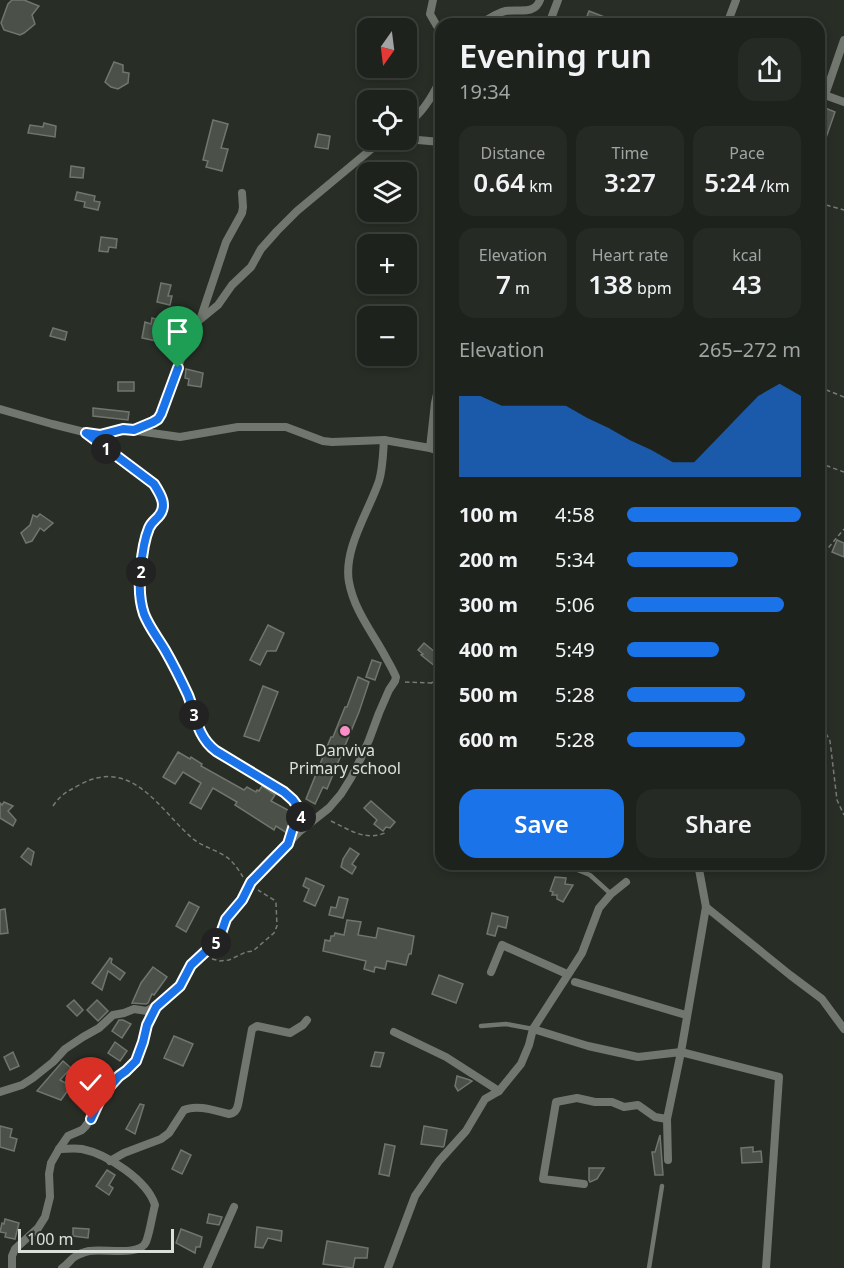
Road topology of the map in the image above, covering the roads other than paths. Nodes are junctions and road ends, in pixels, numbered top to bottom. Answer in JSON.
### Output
{"nodes":[{"id":1,"x":433,"y":0,"type":"edge"},
{"id":2,"x":540,"y":0,"type":"edge"},
{"id":3,"x":558,"y":0,"type":"edge"},
{"id":4,"x":736,"y":0,"type":"edge"},
{"id":5,"x":491,"y":18,"type":"edge"},
{"id":6,"x":551,"y":18,"type":"edge"},
{"id":7,"x":730,"y":18,"type":"edge"},
{"id":8,"x":435,"y":23,"type":"edge"},
{"id":9,"x":844,"y":40,"type":"edge"},
{"id":10,"x":825,"y":87,"type":"edge"},
{"id":11,"x":435,"y":93,"type":"edge"},
{"id":12,"x":825,"y":95,"type":"edge"},
{"id":13,"x":844,"y":102,"type":"edge"},
{"id":14,"x":417,"y":115,"type":"edge"},
{"id":15,"x":417,"y":141,"type":"edge"},
{"id":16,"x":435,"y":142,"type":"edge"},
{"id":17,"x":370,"y":150,"type":"edge"},
{"id":18,"x":242,"y":193,"type":"dead end"},
{"id":19,"x":201,"y":318,"type":"junction"},
{"id":20,"x":435,"y":403,"type":"edge"},
{"id":21,"x":0,"y":410,"type":"edge"},
{"id":22,"x":134,"y":430,"type":"junction"},
{"id":23,"x":86,"y":433,"type":"junction"},
{"id":24,"x":384,"y":440,"type":"junction"},
{"id":25,"x":430,"y":448,"type":"junction"},
{"id":26,"x":435,"y":450,"type":"edge"},
{"id":27,"x":288,"y":844,"type":"junction"},
{"id":28,"x":576,"y":870,"type":"edge"},
{"id":29,"x":699,"y":870,"type":"edge"},
{"id":30,"x":626,"y":882,"type":"dead end"},
{"id":31,"x":611,"y":894,"type":"junction"},
{"id":32,"x":706,"y":907,"type":"junction"},
{"id":33,"x":491,"y":972,"type":"dead end"},
{"id":34,"x":567,"y":974,"type":"junction"},
{"id":35,"x":575,"y":981,"type":"dead end"},
{"id":36,"x":160,"y":1002,"type":"junction"},
{"id":37,"x":686,"y":1015,"type":"junction"},
{"id":38,"x":307,"y":1020,"type":"dead end"},
{"id":39,"x":481,"y":1026,"type":"dead end"},
{"id":40,"x":533,"y":1029,"type":"junction"},
{"id":41,"x":844,"y":1029,"type":"edge"},
{"id":42,"x":394,"y":1032,"type":"dead end"},
{"id":43,"x":681,"y":1052,"type":"junction"},
{"id":44,"x":499,"y":1090,"type":"junction"},
{"id":45,"x":0,"y":1092,"type":"edge"},
{"id":46,"x":667,"y":1119,"type":"junction"},
{"id":47,"x":58,"y":1149,"type":"junction"},
{"id":48,"x":668,"y":1160,"type":"dead end"},
{"id":49,"x":110,"y":1161,"type":"junction"},
{"id":50,"x":584,"y":1184,"type":"dead end"},
{"id":51,"x":662,"y":1186,"type":"dead end"},
{"id":52,"x":234,"y":1207,"type":"dead end"},
{"id":53,"x":12,"y":1268,"type":"edge"},
{"id":54,"x":62,"y":1268,"type":"edge"},
{"id":55,"x":207,"y":1268,"type":"edge"},
{"id":56,"x":388,"y":1268,"type":"edge"},
{"id":57,"x":649,"y":1268,"type":"edge"},
{"id":58,"x":766,"y":1268,"type":"edge"}],
"edges":[{"from":1,"to":8,"type":"street"},
{"from":2,"to":5,"type":"street"},
{"from":3,"to":6,"type":"street"},
{"from":4,"to":7,"type":"street"},
{"from":9,"to":10,"type":"street"},
{"from":11,"to":14,"type":"street"},
{"from":12,"to":13,"type":"street"},
{"from":15,"to":16,"type":"street"},
{"from":17,"to":19,"type":"street"},
{"from":18,"to":19,"type":"street"},
{"from":19,"to":22,"type":"street"},
{"from":20,"to":25,"type":"street"},
{"from":21,"to":23,"type":"street"},
{"from":22,"to":23,"type":"street"},
{"from":22,"to":24,"type":"street"},
{"from":23,"to":27,"type":"lane"},
{"from":24,"to":25,"type":"street"},
{"from":24,"to":27,"type":"street"},
{"from":25,"to":26,"type":"street"},
{"from":27,"to":36,"type":"street"},
{"from":28,"to":31,"type":"lane"},
{"from":29,"to":32,"type":"street"},
{"from":30,"to":31,"type":"street"},
{"from":31,"to":34,"type":"street"},
{"from":32,"to":37,"type":"street"},
{"from":32,"to":41,"type":"street"},
{"from":33,"to":34,"type":"street"},
{"from":34,"to":40,"type":"street"},
{"from":35,"to":37,"type":"street"},
{"from":36,"to":45,"type":"street"},
{"from":36,"to":47,"type":"street"},
{"from":37,"to":43,"type":"street"},
{"from":38,"to":49,"type":"street"},
{"from":39,"to":40,"type":"lane"},
{"from":40,"to":43,"type":"street"},
{"from":40,"to":44,"type":"street"},
{"from":42,"to":44,"type":"street"},
{"from":43,"to":46,"type":"street"},
{"from":43,"to":58,"type":"street"},
{"from":44,"to":56,"type":"street"},
{"from":46,"to":48,"type":"street"},
{"from":46,"to":50,"type":"street"},
{"from":47,"to":49,"type":"street"},
{"from":47,"to":53,"type":"street"},
{"from":49,"to":54,"type":"street"},
{"from":51,"to":57,"type":"lane"},
{"from":52,"to":55,"type":"street"}]}
